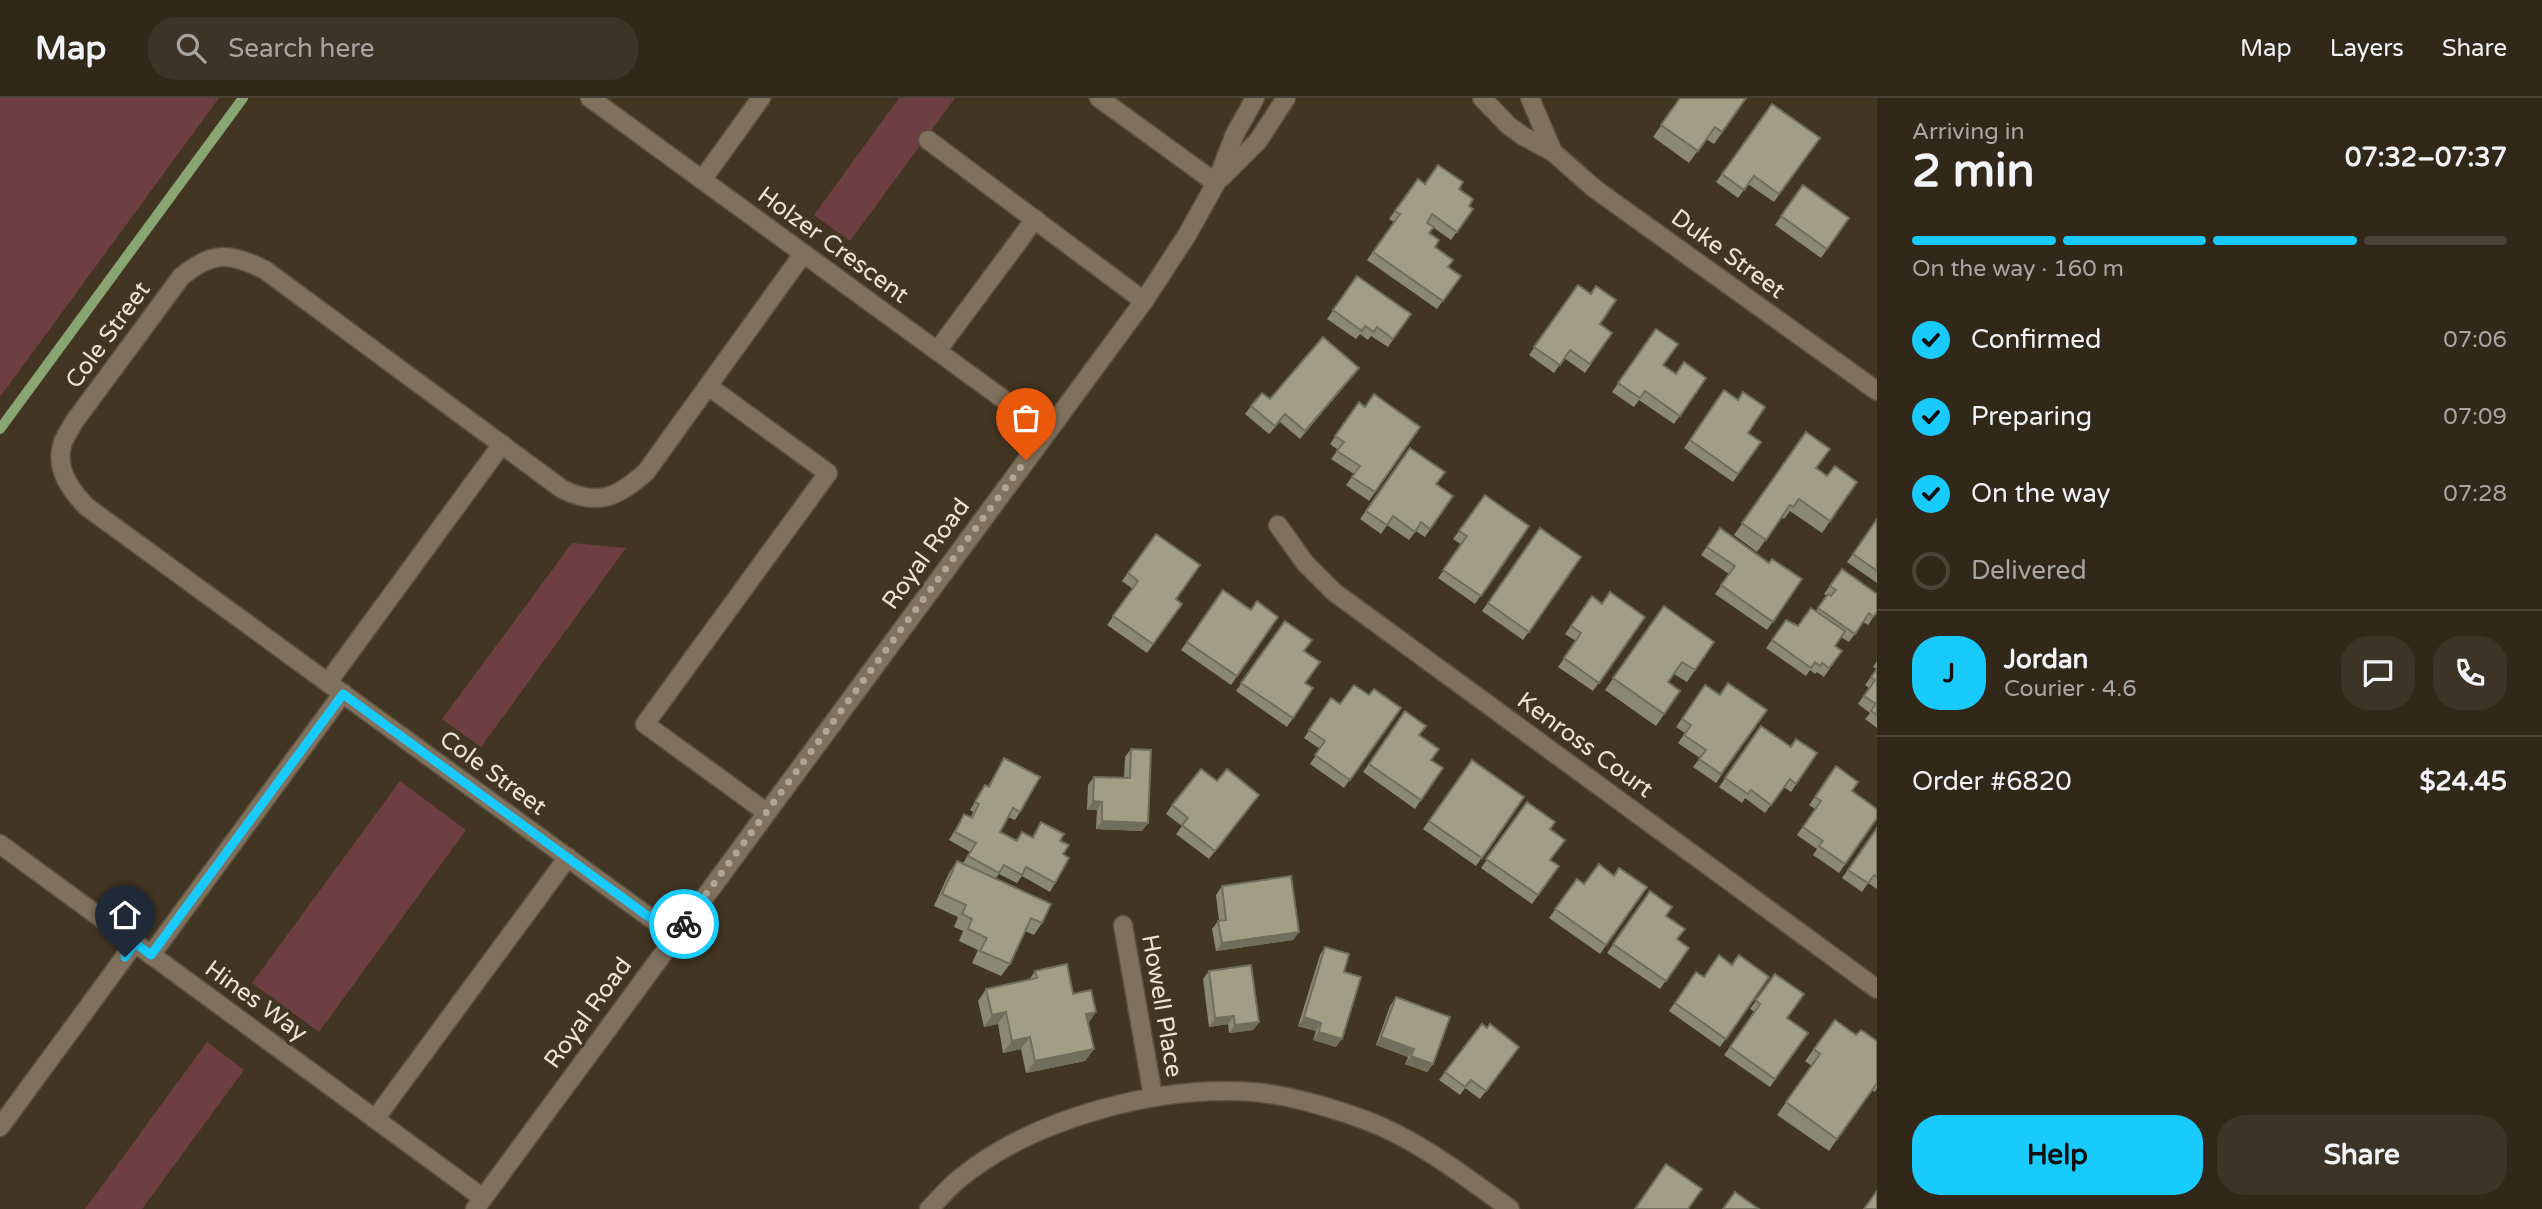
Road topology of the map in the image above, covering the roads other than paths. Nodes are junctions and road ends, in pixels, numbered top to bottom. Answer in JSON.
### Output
{"nodes":[{"id":1,"x":590,"y":98,"type":"edge"},
{"id":2,"x":761,"y":98,"type":"edge"},
{"id":3,"x":1099,"y":98,"type":"edge"},
{"id":4,"x":1255,"y":98,"type":"edge"},
{"id":5,"x":1286,"y":98,"type":"edge"},
{"id":6,"x":1482,"y":98,"type":"edge"},
{"id":7,"x":1530,"y":98,"type":"edge"},
{"id":8,"x":928,"y":140,"type":"dead end"},
{"id":9,"x":1553,"y":152,"type":"junction"},
{"id":10,"x":702,"y":180,"type":"junction"},
{"id":11,"x":1216,"y":183,"type":"junction"},
{"id":12,"x":1035,"y":219,"type":"junction"},
{"id":13,"x":803,"y":254,"type":"junction"},
{"id":14,"x":1144,"y":300,"type":"junction"},
{"id":15,"x":937,"y":351,"type":"junction"},
{"id":16,"x":708,"y":386,"type":"junction"},
{"id":17,"x":1877,"y":391,"type":"edge"},
{"id":18,"x":1047,"y":431,"type":"junction"},
{"id":19,"x":502,"y":444,"type":"junction"},
{"id":20,"x":1278,"y":526,"type":"dead end"},
{"id":21,"x":328,"y":682,"type":"junction"},
{"id":22,"x":343,"y":694,"type":"junction"},
{"id":23,"x":766,"y":812,"type":"junction"},
{"id":24,"x":0,"y":845,"type":"edge"},
{"id":25,"x":568,"y":857,"type":"junction"},
{"id":26,"x":1123,"y":925,"type":"dead end"},
{"id":27,"x":675,"y":936,"type":"junction"},
{"id":28,"x":135,"y":943,"type":"junction"},
{"id":29,"x":151,"y":955,"type":"junction"},
{"id":30,"x":1877,"y":989,"type":"edge"},
{"id":31,"x":1153,"y":1096,"type":"junction"},
{"id":32,"x":375,"y":1119,"type":"junction"},
{"id":33,"x":0,"y":1127,"type":"edge"},
{"id":34,"x":480,"y":1204,"type":"edge"},
{"id":35,"x":929,"y":1209,"type":"edge"},
{"id":36,"x":1510,"y":1209,"type":"edge"}],
"edges":[{"from":1,"to":10,"type":"street","name":"Holzer Crescent"},
{"from":2,"to":10,"type":"street"},
{"from":3,"to":11,"type":"street"},
{"from":4,"to":11,"type":"street","name":"Royal Road"},
{"from":5,"to":11,"type":"street","name":"Royal Road"},
{"from":6,"to":9,"type":"street","name":"Duke Street"},
{"from":7,"to":9,"type":"street","name":"Duke Street"},
{"from":8,"to":12,"type":"street"},
{"from":9,"to":17,"type":"street","name":"Duke Street"},
{"from":10,"to":13,"type":"street","name":"Holzer Crescent"},
{"from":11,"to":14,"type":"street","name":"Royal Road"},
{"from":12,"to":14,"type":"street"},
{"from":12,"to":15,"type":"street"},
{"from":13,"to":15,"type":"street","name":"Holzer Crescent"},
{"from":13,"to":16,"type":"street","name":"Cole Street"},
{"from":14,"to":18,"type":"street","name":"Royal Road"},
{"from":15,"to":18,"type":"street","name":"Holzer Crescent"},
{"from":16,"to":19,"type":"street","name":"Cole Street"},
{"from":16,"to":23,"type":"street"},
{"from":18,"to":23,"type":"street","name":"Royal Road"},
{"from":19,"to":21,"type":"street"},
{"from":19,"to":21,"type":"street","name":"Cole Street"},
{"from":20,"to":30,"type":"street","name":"Kenross Court"},
{"from":21,"to":22,"type":"street","name":"Cole Street"},
{"from":22,"to":25,"type":"street","name":"Cole Street"},
{"from":22,"to":29,"type":"street"},
{"from":23,"to":27,"type":"street","name":"Royal Road"},
{"from":24,"to":28,"type":"street","name":"Hines Way"},
{"from":25,"to":27,"type":"street","name":"Cole Street"},
{"from":25,"to":32,"type":"street"},
{"from":26,"to":31,"type":"street","name":"Howell Place"},
{"from":27,"to":34,"type":"street","name":"Royal Road"},
{"from":28,"to":29,"type":"street","name":"Hines Way"},
{"from":28,"to":33,"type":"street"},
{"from":29,"to":32,"type":"street","name":"Hines Way"},
{"from":31,"to":35,"type":"street"},
{"from":31,"to":36,"type":"street"},
{"from":32,"to":34,"type":"street","name":"Hines Way"}]}
